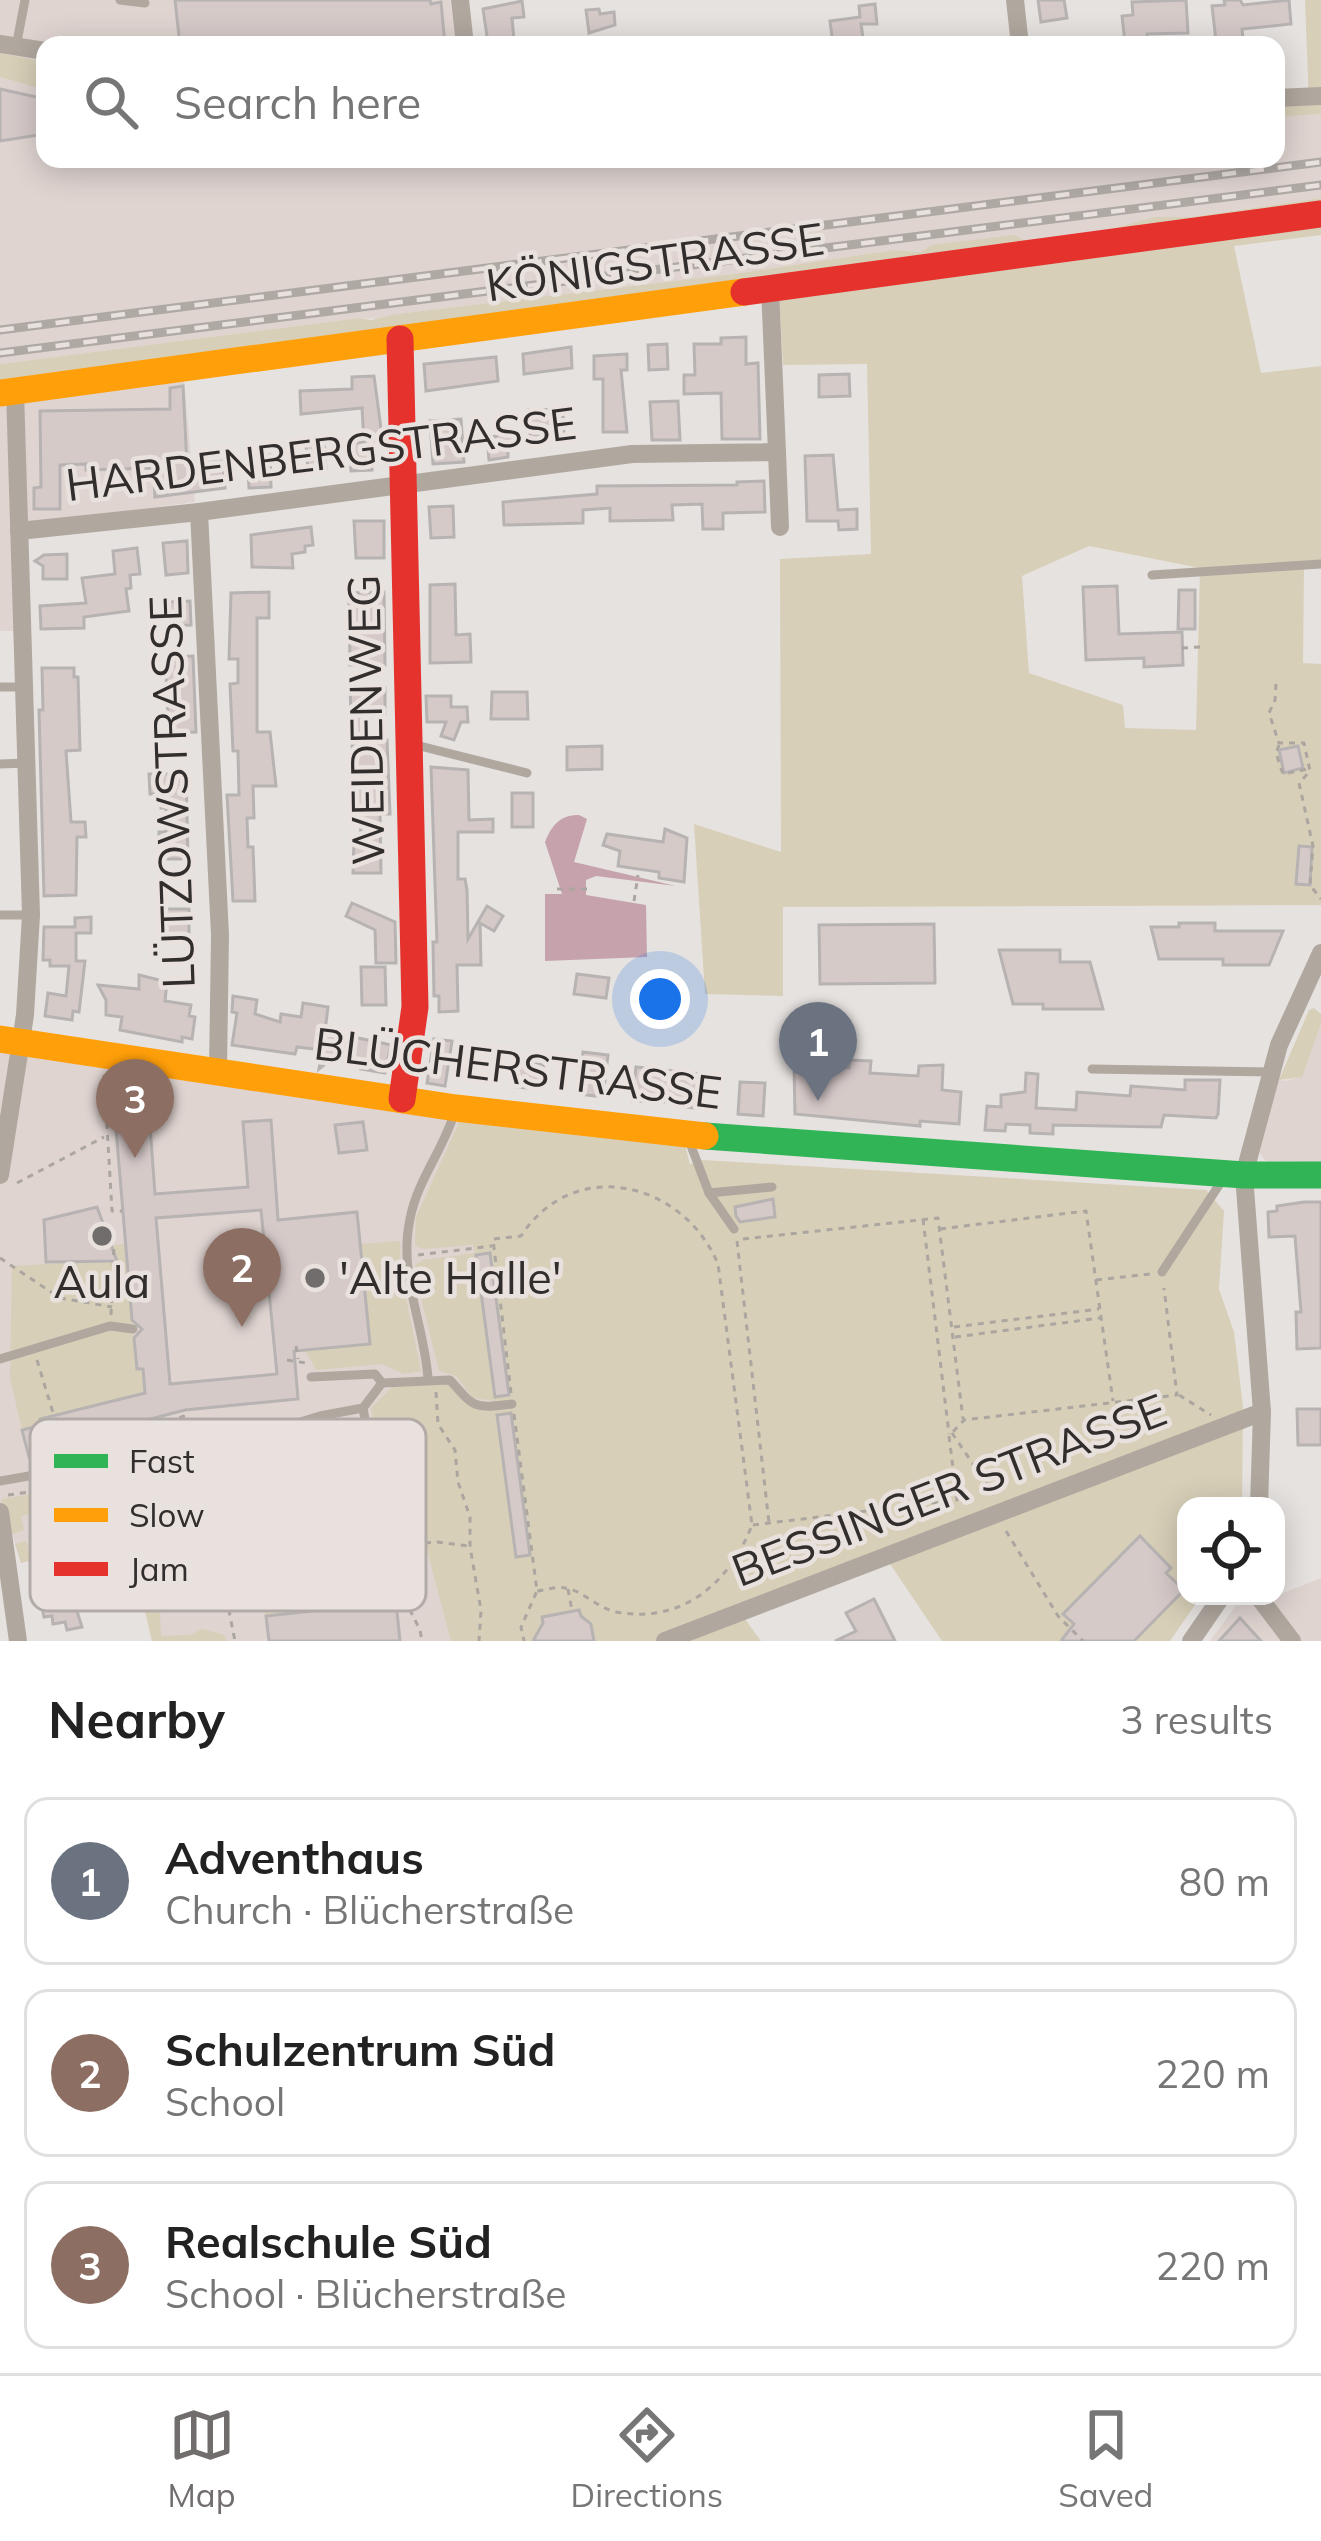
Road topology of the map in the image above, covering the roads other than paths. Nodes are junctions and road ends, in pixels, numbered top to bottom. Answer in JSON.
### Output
{"nodes":[{"id":1,"x":25,"y":0,"type":"edge"},
{"id":2,"x":120,"y":0,"type":"edge"},
{"id":3,"x":460,"y":0,"type":"edge"},
{"id":4,"x":1015,"y":0,"type":"edge"},
{"id":5,"x":145,"y":3,"type":"edge"},
{"id":6,"x":464,"y":36,"type":"edge"},
{"id":7,"x":1019,"y":36,"type":"edge"},
{"id":8,"x":8,"y":46,"type":"edge"},
{"id":9,"x":1321,"y":96,"type":"edge"},
{"id":10,"x":1285,"y":98,"type":"edge"},
{"id":11,"x":1321,"y":214,"type":"edge"},
{"id":12,"x":770,"y":288,"type":"junction"},
{"id":13,"x":400,"y":339,"type":"junction"},
{"id":14,"x":7,"y":392,"type":"edge"},
{"id":15,"x":777,"y":452,"type":"junction"},
{"id":16,"x":404,"y":484,"type":"junction"},
{"id":17,"x":199,"y":512,"type":"junction"},
{"id":18,"x":780,"y":527,"type":"dead end"},
{"id":19,"x":20,"y":531,"type":"junction"},
{"id":20,"x":1321,"y":564,"type":"edge"},
{"id":21,"x":1152,"y":575,"type":"dead end"},
{"id":22,"x":0,"y":687,"type":"edge"},
{"id":23,"x":24,"y":687,"type":"junction"},
{"id":24,"x":406,"y":743,"type":"junction"},
{"id":25,"x":26,"y":763,"type":"junction"},
{"id":26,"x":0,"y":764,"type":"edge"},
{"id":27,"x":527,"y":773,"type":"dead end"},
{"id":28,"x":0,"y":915,"type":"edge"},
{"id":29,"x":31,"y":915,"type":"junction"},
{"id":30,"x":1321,"y":953,"type":"edge"},
{"id":31,"x":10,"y":1040,"type":"edge"},
{"id":32,"x":1092,"y":1069,"type":"dead end"},
{"id":33,"x":218,"y":1070,"type":"junction"},
{"id":34,"x":1270,"y":1072,"type":"junction"},
{"id":35,"x":402,"y":1099,"type":"junction"},
{"id":36,"x":456,"y":1108,"type":"junction"},
{"id":37,"x":686,"y":1133,"type":"junction"},
{"id":38,"x":1235,"y":1175,"type":"junction"},
{"id":39,"x":1321,"y":1175,"type":"edge"},
{"id":40,"x":9,"y":1179,"type":"edge"},
{"id":41,"x":772,"y":1187,"type":"dead end"},
{"id":42,"x":709,"y":1193,"type":"junction"},
{"id":43,"x":735,"y":1234,"type":"road end"},
{"id":44,"x":1162,"y":1272,"type":"road end"},
{"id":45,"x":133,"y":1329,"type":"dead end"},
{"id":46,"x":0,"y":1359,"type":"edge"},
{"id":47,"x":311,"y":1378,"type":"dead end"},
{"id":48,"x":434,"y":1378,"type":"junction"},
{"id":49,"x":382,"y":1383,"type":"junction"},
{"id":50,"x":512,"y":1404,"type":"road end"},
{"id":51,"x":363,"y":1408,"type":"junction"},
{"id":52,"x":1262,"y":1412,"type":"junction"},
{"id":53,"x":310,"y":1419,"type":"edge"},
{"id":54,"x":365,"y":1419,"type":"edge"},
{"id":55,"x":30,"y":1476,"type":"edge"},
{"id":56,"x":0,"y":1481,"type":"edge"},
{"id":57,"x":1259,"y":1497,"type":"edge"},
{"id":58,"x":1,"y":1525,"type":"edge"},
{"id":59,"x":1216,"y":1605,"type":"edge"},
{"id":60,"x":1265,"y":1605,"type":"edge"},
{"id":61,"x":17,"y":1641,"type":"edge"},
{"id":62,"x":664,"y":1641,"type":"edge"},
{"id":63,"x":1192,"y":1641,"type":"edge"},
{"id":64,"x":1292,"y":1641,"type":"edge"}],
"edges":[{"from":1,"to":8,"type":"lane"},
{"from":2,"to":5,"type":"lane"},
{"from":3,"to":6,"type":"street"},
{"from":4,"to":7,"type":"street"},
{"from":9,"to":10,"type":"street"},
{"from":11,"to":12,"type":"street","name":"KÖNIGSTRASSE"},
{"from":12,"to":13,"type":"street","name":"KÖNIGSTRASSE"},
{"from":12,"to":15,"type":"street"},
{"from":13,"to":14,"type":"street","name":"KÖNIGSTRASSE"},
{"from":13,"to":16,"type":"street","name":"WEIDENWEG"},
{"from":14,"to":19,"type":"street"},
{"from":15,"to":16,"type":"street","name":"HARDENBERGSTRASSE"},
{"from":15,"to":18,"type":"street"},
{"from":16,"to":17,"type":"street","name":"HARDENBERGSTRASSE"},
{"from":16,"to":24,"type":"street","name":"WEIDENWEG"},
{"from":17,"to":19,"type":"street","name":"HARDENBERGSTRASSE"},
{"from":17,"to":33,"type":"street","name":"LÜTZOWSTRASSE"},
{"from":19,"to":23,"type":"street"},
{"from":20,"to":21,"type":"lane"},
{"from":22,"to":23,"type":"lane"},
{"from":23,"to":25,"type":"street"},
{"from":24,"to":27,"type":"lane"},
{"from":24,"to":35,"type":"street","name":"WEIDENWEG"},
{"from":25,"to":26,"type":"lane"},
{"from":25,"to":29,"type":"street"},
{"from":28,"to":29,"type":"lane"},
{"from":29,"to":31,"type":"street"},
{"from":30,"to":34,"type":"street"},
{"from":31,"to":33,"type":"street","name":"BLÜCHERSTRASSE"},
{"from":31,"to":40,"type":"street"},
{"from":32,"to":34,"type":"lane"},
{"from":33,"to":35,"type":"street","name":"BLÜCHERSTRASSE"},
{"from":34,"to":38,"type":"street"},
{"from":35,"to":36,"type":"street","name":"BLÜCHERSTRASSE"},
{"from":36,"to":37,"type":"street","name":"BLÜCHERSTRASSE"},
{"from":36,"to":48,"type":"lane"},
{"from":37,"to":38,"type":"street","name":"BLÜCHERSTRASSE"},
{"from":37,"to":42,"type":"lane"},
{"from":38,"to":39,"type":"street","name":"BLÜCHERSTRASSE"},
{"from":38,"to":44,"type":"lane"},
{"from":38,"to":52,"type":"street"},
{"from":41,"to":42,"type":"lane"},
{"from":42,"to":43,"type":"lane"},
{"from":45,"to":46,"type":"lane"},
{"from":47,"to":49,"type":"lane"},
{"from":48,"to":49,"type":"lane"},
{"from":48,"to":50,"type":"lane"},
{"from":49,"to":51,"type":"lane"},
{"from":51,"to":53,"type":"lane"},
{"from":51,"to":54,"type":"lane"},
{"from":52,"to":57,"type":"street"},
{"from":52,"to":62,"type":"street","name":"BESSINGER STRASSE"},
{"from":55,"to":56,"type":"lane"},
{"from":58,"to":61,"type":"street"},
{"from":59,"to":63,"type":"street"},
{"from":60,"to":64,"type":"street"}]}
